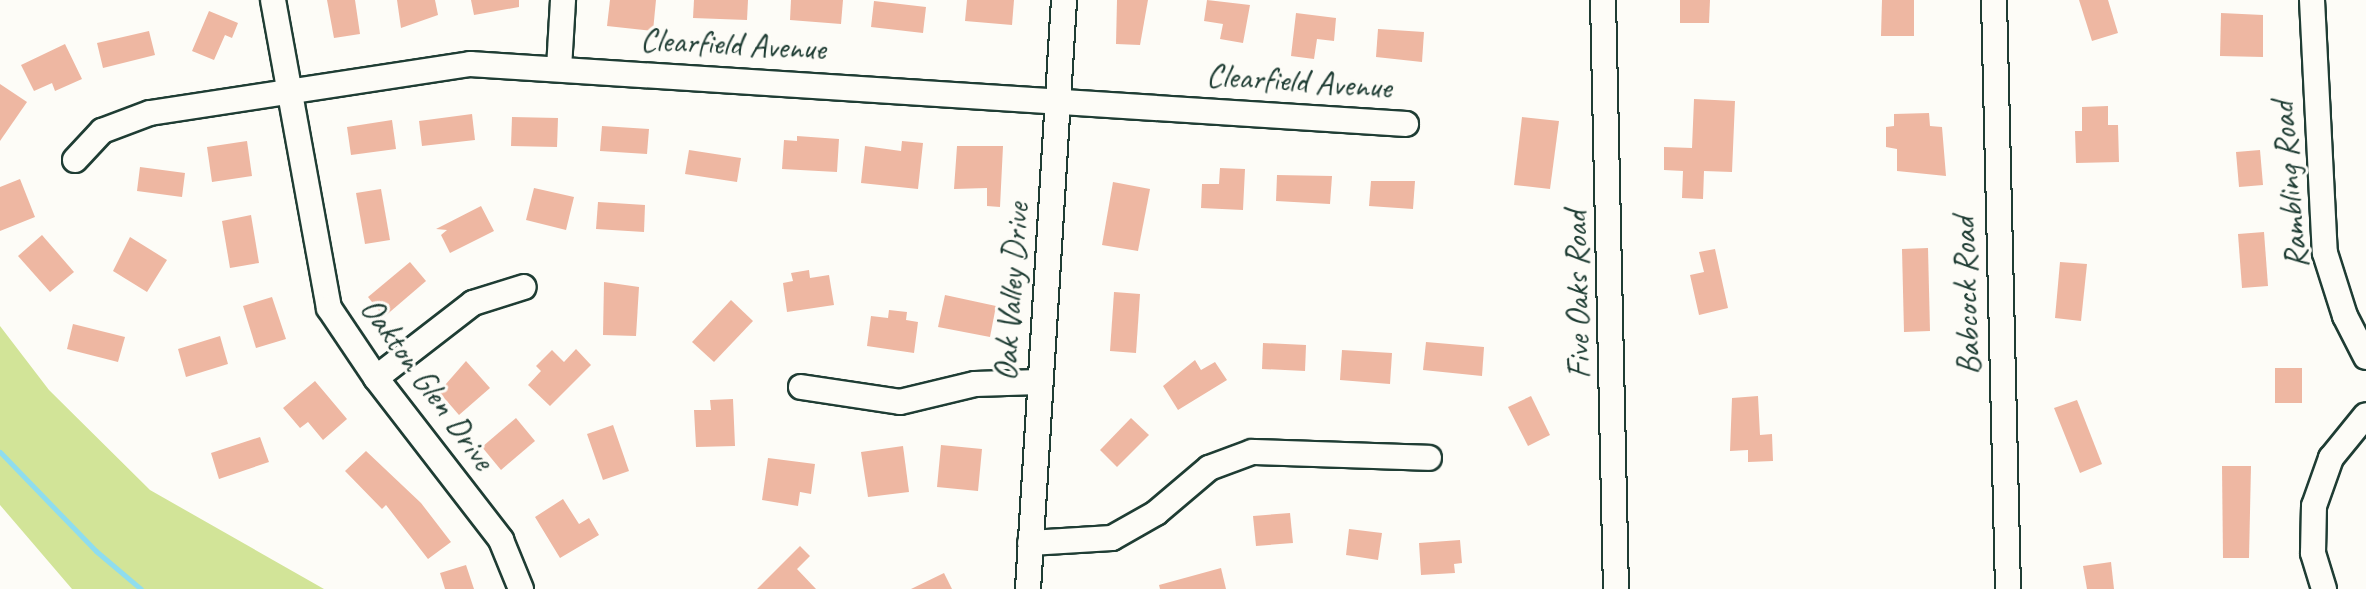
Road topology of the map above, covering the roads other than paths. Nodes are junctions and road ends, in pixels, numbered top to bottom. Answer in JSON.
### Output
{"nodes":[{"id":1,"x":273,"y":0,"type":"edge"},
{"id":2,"x":563,"y":0,"type":"edge"},
{"id":3,"x":1064,"y":0,"type":"edge"},
{"id":4,"x":1603,"y":0,"type":"edge"},
{"id":5,"x":1994,"y":0,"type":"edge"},
{"id":6,"x":2312,"y":0,"type":"edge"},
{"id":7,"x":559,"y":68,"type":"junction"},
{"id":8,"x":291,"y":89,"type":"junction"},
{"id":9,"x":1058,"y":100,"type":"junction"},
{"id":10,"x":1406,"y":124,"type":"dead end"},
{"id":11,"x":75,"y":160,"type":"dead end"},
{"id":12,"x":524,"y":287,"type":"dead end"},
{"id":13,"x":2366,"y":357,"type":"edge"},
{"id":14,"x":376,"y":378,"type":"junction"},
{"id":15,"x":1039,"y":382,"type":"junction"},
{"id":16,"x":802,"y":387,"type":"dead end"},
{"id":17,"x":2366,"y":415,"type":"edge"},
{"id":18,"x":1429,"y":458,"type":"dead end"},
{"id":19,"x":1030,"y":543,"type":"junction"},
{"id":20,"x":521,"y":589,"type":"edge"},
{"id":21,"x":1028,"y":589,"type":"edge"},
{"id":22,"x":1616,"y":589,"type":"edge"},
{"id":23,"x":2008,"y":589,"type":"edge"},
{"id":24,"x":2324,"y":589,"type":"edge"}],
"edges":[{"from":1,"to":8,"type":"street","name":"Oakton Glen Drive"},
{"from":2,"to":7,"type":"street"},
{"from":3,"to":9,"type":"street","name":"Oak Valley Drive"},
{"from":4,"to":22,"type":"street","name":"Five Oaks Road"},
{"from":5,"to":23,"type":"street","name":"Babcock Road"},
{"from":6,"to":13,"type":"street","name":"Rambling Road"},
{"from":7,"to":8,"type":"street","name":"Clearfield Avenue"},
{"from":7,"to":9,"type":"street","name":"Clearfield Avenue"},
{"from":8,"to":11,"type":"street","name":"Clearfield Avenue"},
{"from":8,"to":14,"type":"street","name":"Oakton Glen Drive"},
{"from":9,"to":10,"type":"street","name":"Clearfield Avenue"},
{"from":9,"to":15,"type":"street","name":"Oak Valley Drive"},
{"from":12,"to":14,"type":"street"},
{"from":14,"to":20,"type":"street","name":"Oakton Glen Drive"},
{"from":15,"to":16,"type":"street"},
{"from":15,"to":19,"type":"street","name":"Oak Valley Drive"},
{"from":17,"to":24,"type":"street"},
{"from":18,"to":19,"type":"street"},
{"from":19,"to":21,"type":"street","name":"Oak Valley Drive"}]}
